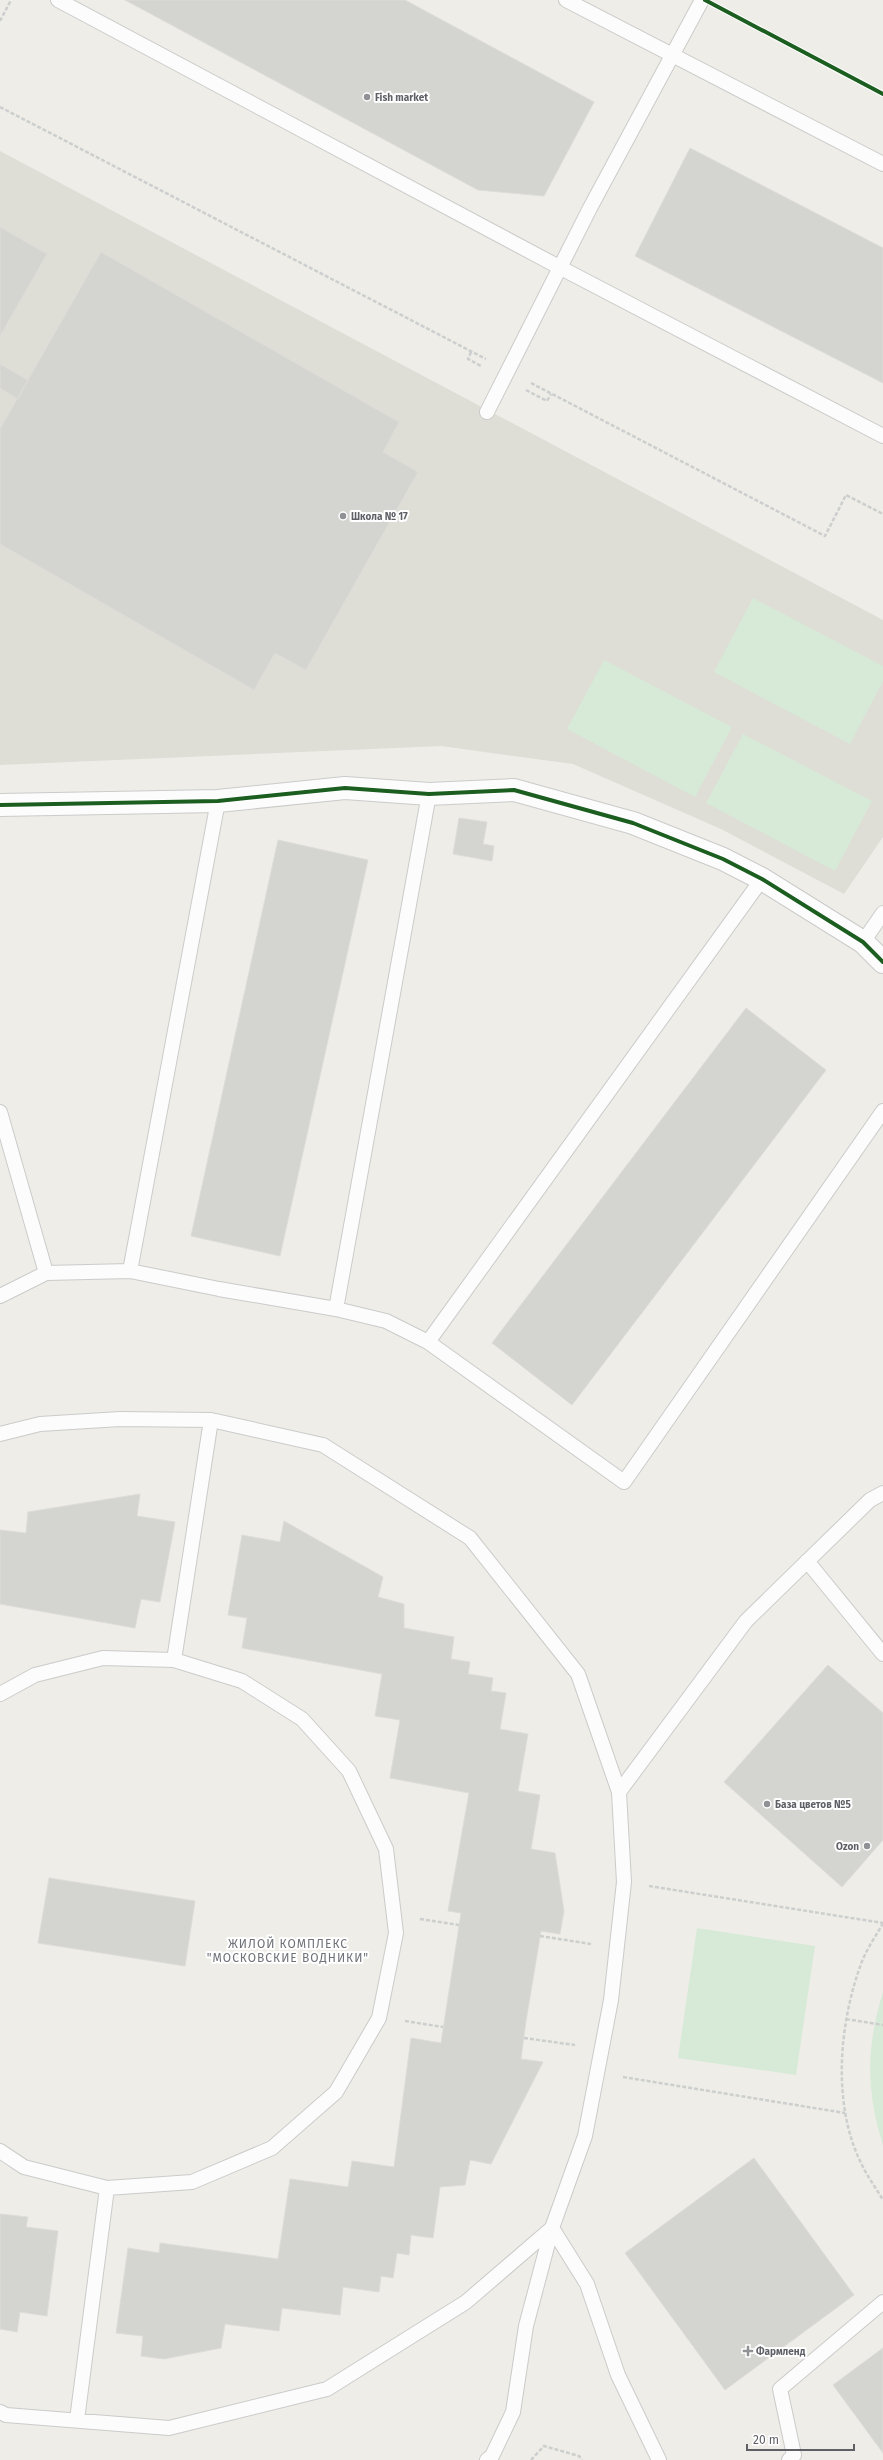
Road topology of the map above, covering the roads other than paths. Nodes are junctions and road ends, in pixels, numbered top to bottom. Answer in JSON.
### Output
{"nodes":[{"id":1,"x":58,"y":0,"type":"edge"},
{"id":2,"x":566,"y":0,"type":"edge"},
{"id":3,"x":702,"y":0,"type":"edge"},
{"id":4,"x":672,"y":56,"type":"junction"},
{"id":5,"x":883,"y":164,"type":"edge"},
{"id":6,"x":559,"y":268,"type":"junction"},
{"id":7,"x":487,"y":412,"type":"dead end"},
{"id":8,"x":883,"y":436,"type":"edge"},
{"id":9,"x":429,"y":794,"type":"junction"},
{"id":10,"x":218,"y":801,"type":"junction"},
{"id":11,"x":0,"y":805,"type":"edge"},
{"id":12,"x":762,"y":879,"type":"junction"},
{"id":13,"x":883,"y":913,"type":"edge"},
{"id":14,"x":863,"y":942,"type":"junction"},
{"id":15,"x":883,"y":962,"type":"edge"},
{"id":16,"x":883,"y":1111,"type":"edge"},
{"id":17,"x":0,"y":1112,"type":"edge"},
{"id":18,"x":130,"y":1271,"type":"junction"},
{"id":19,"x":46,"y":1273,"type":"junction"},
{"id":20,"x":0,"y":1296,"type":"edge"},
{"id":21,"x":336,"y":1309,"type":"junction"},
{"id":22,"x":428,"y":1342,"type":"junction"},
{"id":23,"x":211,"y":1420,"type":"junction"},
{"id":24,"x":0,"y":1434,"type":"edge"},
{"id":25,"x":883,"y":1493,"type":"edge"},
{"id":26,"x":807,"y":1561,"type":"junction"},
{"id":27,"x":883,"y":1654,"type":"edge"},
{"id":28,"x":174,"y":1660,"type":"junction"},
{"id":29,"x":0,"y":1694,"type":"edge"},
{"id":30,"x":619,"y":1792,"type":"junction"},
{"id":31,"x":0,"y":2151,"type":"edge"},
{"id":32,"x":107,"y":2188,"type":"junction"},
{"id":33,"x":552,"y":2228,"type":"junction"},
{"id":34,"x":883,"y":2302,"type":"edge"},
{"id":35,"x":0,"y":2412,"type":"edge"},
{"id":36,"x":76,"y":2420,"type":"junction"},
{"id":37,"x":487,"y":2460,"type":"edge"},
{"id":38,"x":659,"y":2460,"type":"edge"},
{"id":39,"x":789,"y":2460,"type":"edge"}],
"edges":[{"from":1,"to":6,"type":"lane"},
{"from":2,"to":4,"type":"lane"},
{"from":3,"to":4,"type":"lane"},
{"from":4,"to":5,"type":"lane"},
{"from":4,"to":6,"type":"lane"},
{"from":6,"to":7,"type":"lane"},
{"from":6,"to":8,"type":"lane"},
{"from":9,"to":10,"type":"street"},
{"from":9,"to":12,"type":"street"},
{"from":9,"to":21,"type":"lane"},
{"from":10,"to":11,"type":"street"},
{"from":10,"to":18,"type":"lane"},
{"from":12,"to":14,"type":"street"},
{"from":12,"to":22,"type":"lane"},
{"from":13,"to":14,"type":"lane"},
{"from":14,"to":15,"type":"street"},
{"from":16,"to":22,"type":"lane"},
{"from":17,"to":19,"type":"lane"},
{"from":18,"to":19,"type":"lane"},
{"from":18,"to":21,"type":"lane"},
{"from":19,"to":20,"type":"lane"},
{"from":21,"to":22,"type":"lane"},
{"from":23,"to":24,"type":"lane"},
{"from":23,"to":28,"type":"lane"},
{"from":23,"to":30,"type":"lane"},
{"from":25,"to":26,"type":"lane"},
{"from":26,"to":27,"type":"lane"},
{"from":26,"to":30,"type":"lane"},
{"from":28,"to":29,"type":"lane"},
{"from":28,"to":32,"type":"lane"},
{"from":30,"to":33,"type":"lane"},
{"from":31,"to":32,"type":"lane"},
{"from":32,"to":36,"type":"lane"},
{"from":33,"to":36,"type":"lane"},
{"from":33,"to":37,"type":"lane"},
{"from":33,"to":38,"type":"lane"},
{"from":34,"to":39,"type":"lane"},
{"from":35,"to":36,"type":"lane"}]}
